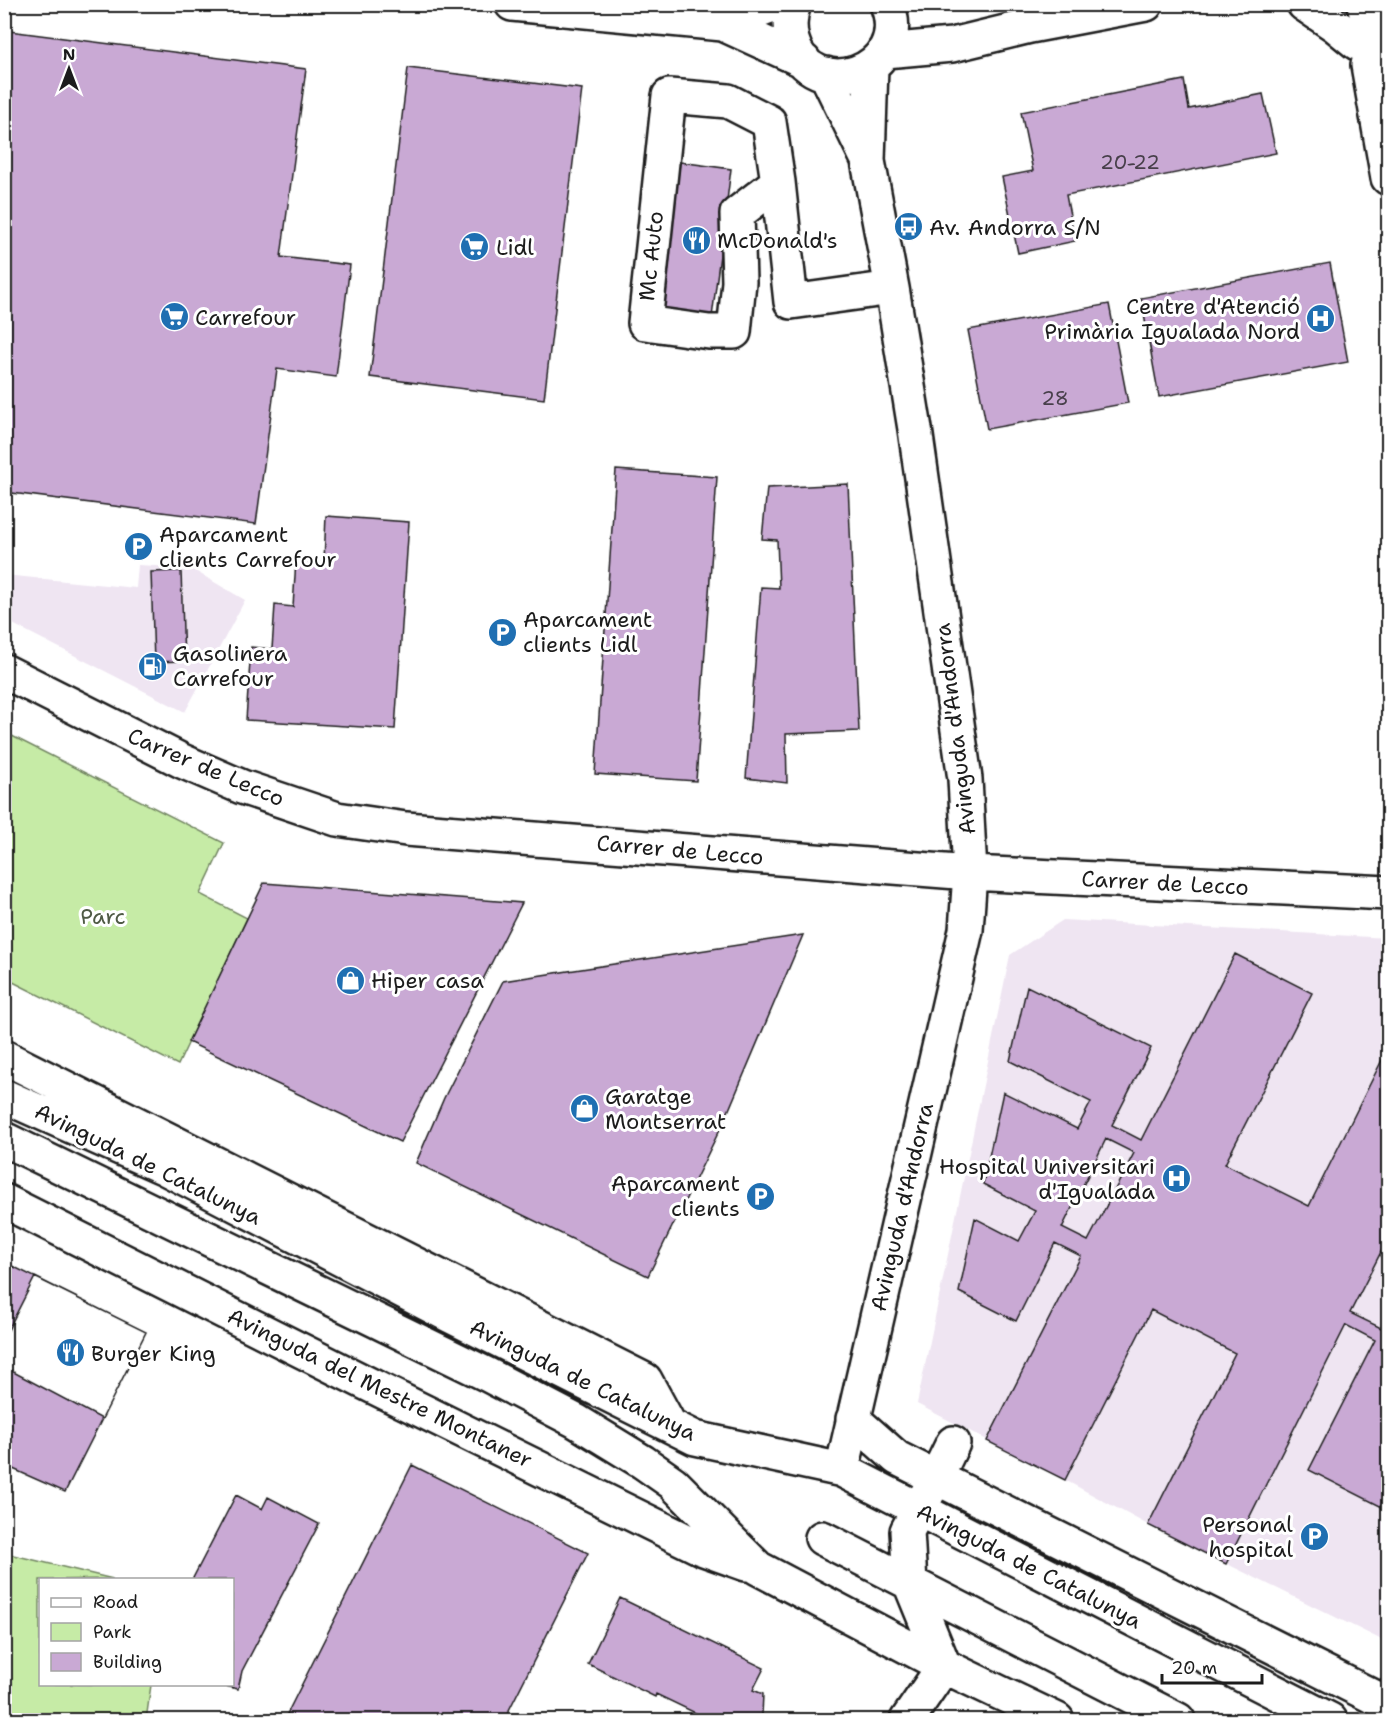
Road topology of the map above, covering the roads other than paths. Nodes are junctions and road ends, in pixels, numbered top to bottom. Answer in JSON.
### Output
{"nodes":[{"id":1,"x":512,"y":4,"type":"edge"},
{"id":2,"x":775,"y":4,"type":"edge"},
{"id":3,"x":794,"y":4,"type":"edge"},
{"id":4,"x":887,"y":4,"type":"edge"},
{"id":5,"x":1146,"y":4,"type":"edge"},
{"id":6,"x":1304,"y":4,"type":"edge"},
{"id":7,"x":1352,"y":4,"type":"edge"},
{"id":8,"x":723,"y":24,"type":"junction"},
{"id":9,"x":1370,"y":31,"type":"edge"},
{"id":10,"x":878,"y":59,"type":"junction"},
{"id":11,"x":815,"y":68,"type":"junction"},
{"id":12,"x":868,"y":161,"type":"junction"},
{"id":13,"x":1389,"y":178,"type":"edge"},
{"id":14,"x":778,"y":182,"type":"junction"},
{"id":15,"x":892,"y":288,"type":"junction"},
{"id":16,"x":4,"y":671,"type":"edge"},
{"id":17,"x":970,"y":873,"type":"junction"},
{"id":18,"x":1389,"y":893,"type":"edge"},
{"id":19,"x":4,"y":1057,"type":"edge"},
{"id":20,"x":4,"y":1096,"type":"edge"},
{"id":21,"x":4,"y":1139,"type":"edge"},
{"id":22,"x":4,"y":1201,"type":"edge"},
{"id":23,"x":853,"y":1419,"type":"junction"},
{"id":24,"x":669,"y":1424,"type":"junction"},
{"id":25,"x":953,"y":1443,"type":"dead end"},
{"id":26,"x":897,"y":1458,"type":"junction"},
{"id":27,"x":842,"y":1470,"type":"junction"},
{"id":28,"x":936,"y":1478,"type":"junction"},
{"id":29,"x":920,"y":1510,"type":"junction"},
{"id":30,"x":822,"y":1538,"type":"dead end"},
{"id":31,"x":758,"y":1568,"type":"junction"},
{"id":32,"x":910,"y":1583,"type":"junction"},
{"id":33,"x":944,"y":1666,"type":"junction"},
{"id":34,"x":1389,"y":1704,"type":"edge"},
{"id":35,"x":907,"y":1720,"type":"edge"},
{"id":36,"x":1057,"y":1720,"type":"edge"},
{"id":37,"x":1178,"y":1720,"type":"edge"},
{"id":38,"x":1330,"y":1720,"type":"edge"}],
"edges":[{"from":1,"to":8,"type":"street"},
{"from":2,"to":8,"type":"street"},
{"from":3,"to":11,"type":"street","name":"Avinguda d'Andorra"},
{"from":4,"to":10,"type":"street","name":"Avinguda d'Andorra"},
{"from":5,"to":10,"type":"street"},
{"from":6,"to":9,"type":"street"},
{"from":7,"to":9,"type":"street"},
{"from":8,"to":11,"type":"street"},
{"from":9,"to":13,"type":"street"},
{"from":10,"to":11,"type":"street"},
{"from":10,"to":12,"type":"street","name":"Avinguda d'Andorra"},
{"from":11,"to":12,"type":"street","name":"Avinguda d'Andorra"},
{"from":12,"to":15,"type":"street","name":"Avinguda d'Andorra"},
{"from":14,"to":14,"type":"street","name":"Mc Auto"},
{"from":14,"to":15,"type":"street","name":"Mc Auto"},
{"from":15,"to":17,"type":"street","name":"Avinguda d'Andorra"},
{"from":16,"to":17,"type":"street","name":"Carrer de Lecco"},
{"from":17,"to":18,"type":"street","name":"Carrer de Lecco"},
{"from":17,"to":23,"type":"street","name":"Avinguda d'Andorra"},
{"from":19,"to":24,"type":"street"},
{"from":20,"to":24,"type":"street","name":"Avinguda de Catalunya"},
{"from":21,"to":31,"type":"street","name":"Avinguda de Catalunya"},
{"from":22,"to":31,"type":"street","name":"Avinguda del Mestre Montaner"},
{"from":23,"to":26,"type":"street"},
{"from":23,"to":27,"type":"street","name":"Avinguda d'Andorra"},
{"from":24,"to":27,"type":"street","name":"Avinguda de Catalunya"},
{"from":25,"to":28,"type":"street"},
{"from":26,"to":27,"type":"street"},
{"from":26,"to":28,"type":"street"},
{"from":27,"to":29,"type":"street","name":"Avinguda de Catalunya"},
{"from":28,"to":29,"type":"street"},
{"from":28,"to":34,"type":"street"},
{"from":29,"to":32,"type":"street"},
{"from":29,"to":38,"type":"street","name":"Avinguda de Catalunya"},
{"from":30,"to":32,"type":"street"},
{"from":31,"to":33,"type":"street"},
{"from":32,"to":33,"type":"street"},
{"from":32,"to":37,"type":"street"},
{"from":33,"to":35,"type":"street"},
{"from":33,"to":36,"type":"street"}]}
